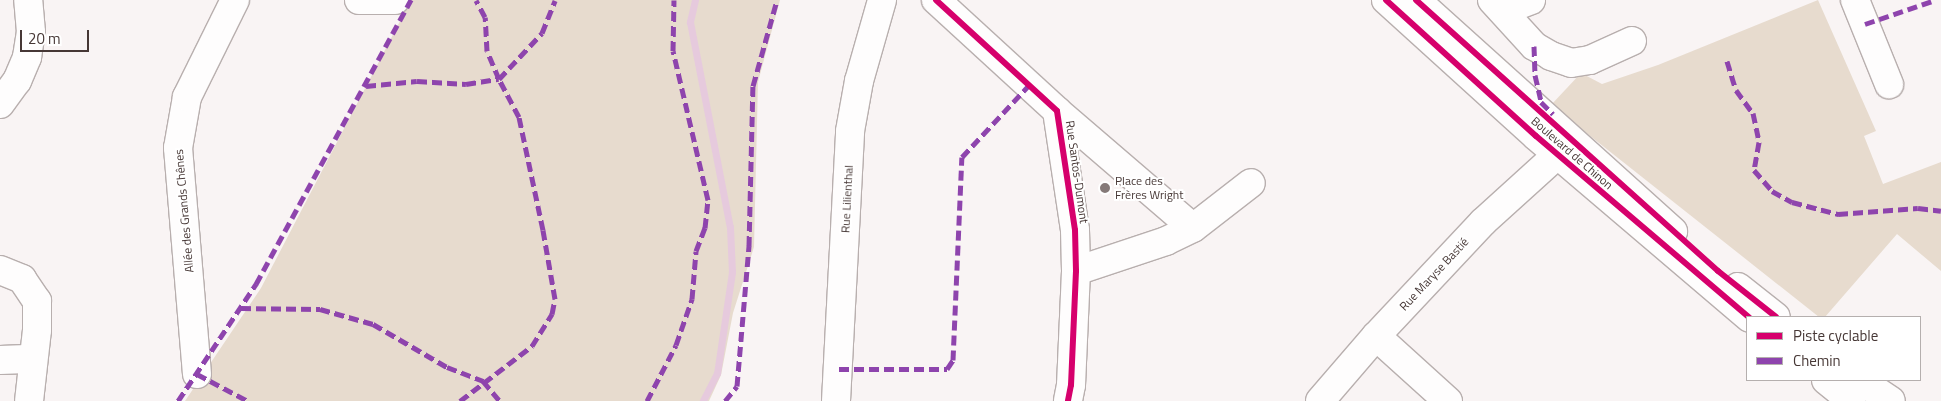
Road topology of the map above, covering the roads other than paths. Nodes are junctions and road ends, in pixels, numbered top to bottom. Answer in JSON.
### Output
{"nodes":[{"id":1,"x":28,"y":0,"type":"edge"},
{"id":2,"x":235,"y":0,"type":"edge"},
{"id":3,"x":359,"y":0,"type":"edge"},
{"id":4,"x":395,"y":0,"type":"edge"},
{"id":5,"x":882,"y":0,"type":"edge"},
{"id":6,"x":936,"y":0,"type":"edge"},
{"id":7,"x":1386,"y":0,"type":"edge"},
{"id":8,"x":1416,"y":0,"type":"edge"},
{"id":9,"x":1531,"y":0,"type":"edge"},
{"id":10,"x":1856,"y":0,"type":"edge"},
{"id":11,"x":1498,"y":6,"type":"edge"},
{"id":12,"x":1632,"y":41,"type":"dead end"},
{"id":13,"x":1889,"y":84,"type":"dead end"},
{"id":14,"x":0,"y":104,"type":"edge"},
{"id":15,"x":1057,"y":111,"type":"junction"},
{"id":16,"x":1557,"y":155,"type":"junction"},
{"id":17,"x":1251,"y":183,"type":"dead end"},
{"id":18,"x":1193,"y":228,"type":"junction"},
{"id":19,"x":0,"y":270,"type":"edge"},
{"id":20,"x":1076,"y":270,"type":"junction"},
{"id":21,"x":1748,"y":316,"type":"edge"},
{"id":22,"x":1775,"y":316,"type":"edge"},
{"id":23,"x":1376,"y":336,"type":"junction"},
{"id":24,"x":33,"y":359,"type":"junction"},
{"id":25,"x":0,"y":360,"type":"edge"},
{"id":26,"x":197,"y":374,"type":"dead end"},
{"id":27,"x":1827,"y":381,"type":"edge"},
{"id":28,"x":1861,"y":381,"type":"edge"},
{"id":29,"x":29,"y":401,"type":"edge"},
{"id":30,"x":836,"y":401,"type":"edge"},
{"id":31,"x":1068,"y":401,"type":"edge"},
{"id":32,"x":1320,"y":401,"type":"edge"},
{"id":33,"x":1448,"y":401,"type":"edge"},
{"id":34,"x":1852,"y":401,"type":"edge"},
{"id":35,"x":1891,"y":401,"type":"edge"}],
"edges":[{"from":1,"to":14,"type":"street"},
{"from":2,"to":26,"type":"street","name":"Allée des Grands Chênes"},
{"from":3,"to":4,"type":"street"},
{"from":5,"to":30,"type":"street","name":"Rue Lilienthal"},
{"from":6,"to":15,"type":"street","name":"Rue Santos-Dumont"},
{"from":7,"to":16,"type":"street","name":"Boulevard de Chinon"},
{"from":8,"to":22,"type":"street","name":"Boulevard de Chinon"},
{"from":9,"to":11,"type":"street"},
{"from":10,"to":13,"type":"street"},
{"from":11,"to":12,"type":"street"},
{"from":15,"to":18,"type":"street","name":"Rue Santos-Dumont"},
{"from":15,"to":20,"type":"street","name":"Rue Santos-Dumont"},
{"from":16,"to":21,"type":"street","name":"Boulevard de Chinon"},
{"from":16,"to":23,"type":"street","name":"Rue Maryse Bastié"},
{"from":17,"to":18,"type":"street"},
{"from":18,"to":20,"type":"street"},
{"from":19,"to":24,"type":"street"},
{"from":20,"to":31,"type":"street","name":"Rue Santos-Dumont"},
{"from":23,"to":32,"type":"street","name":"Rue Maryse Bastié"},
{"from":23,"to":33,"type":"street"},
{"from":24,"to":25,"type":"street"},
{"from":24,"to":29,"type":"street"},
{"from":27,"to":34,"type":"street"},
{"from":28,"to":35,"type":"street"}]}
